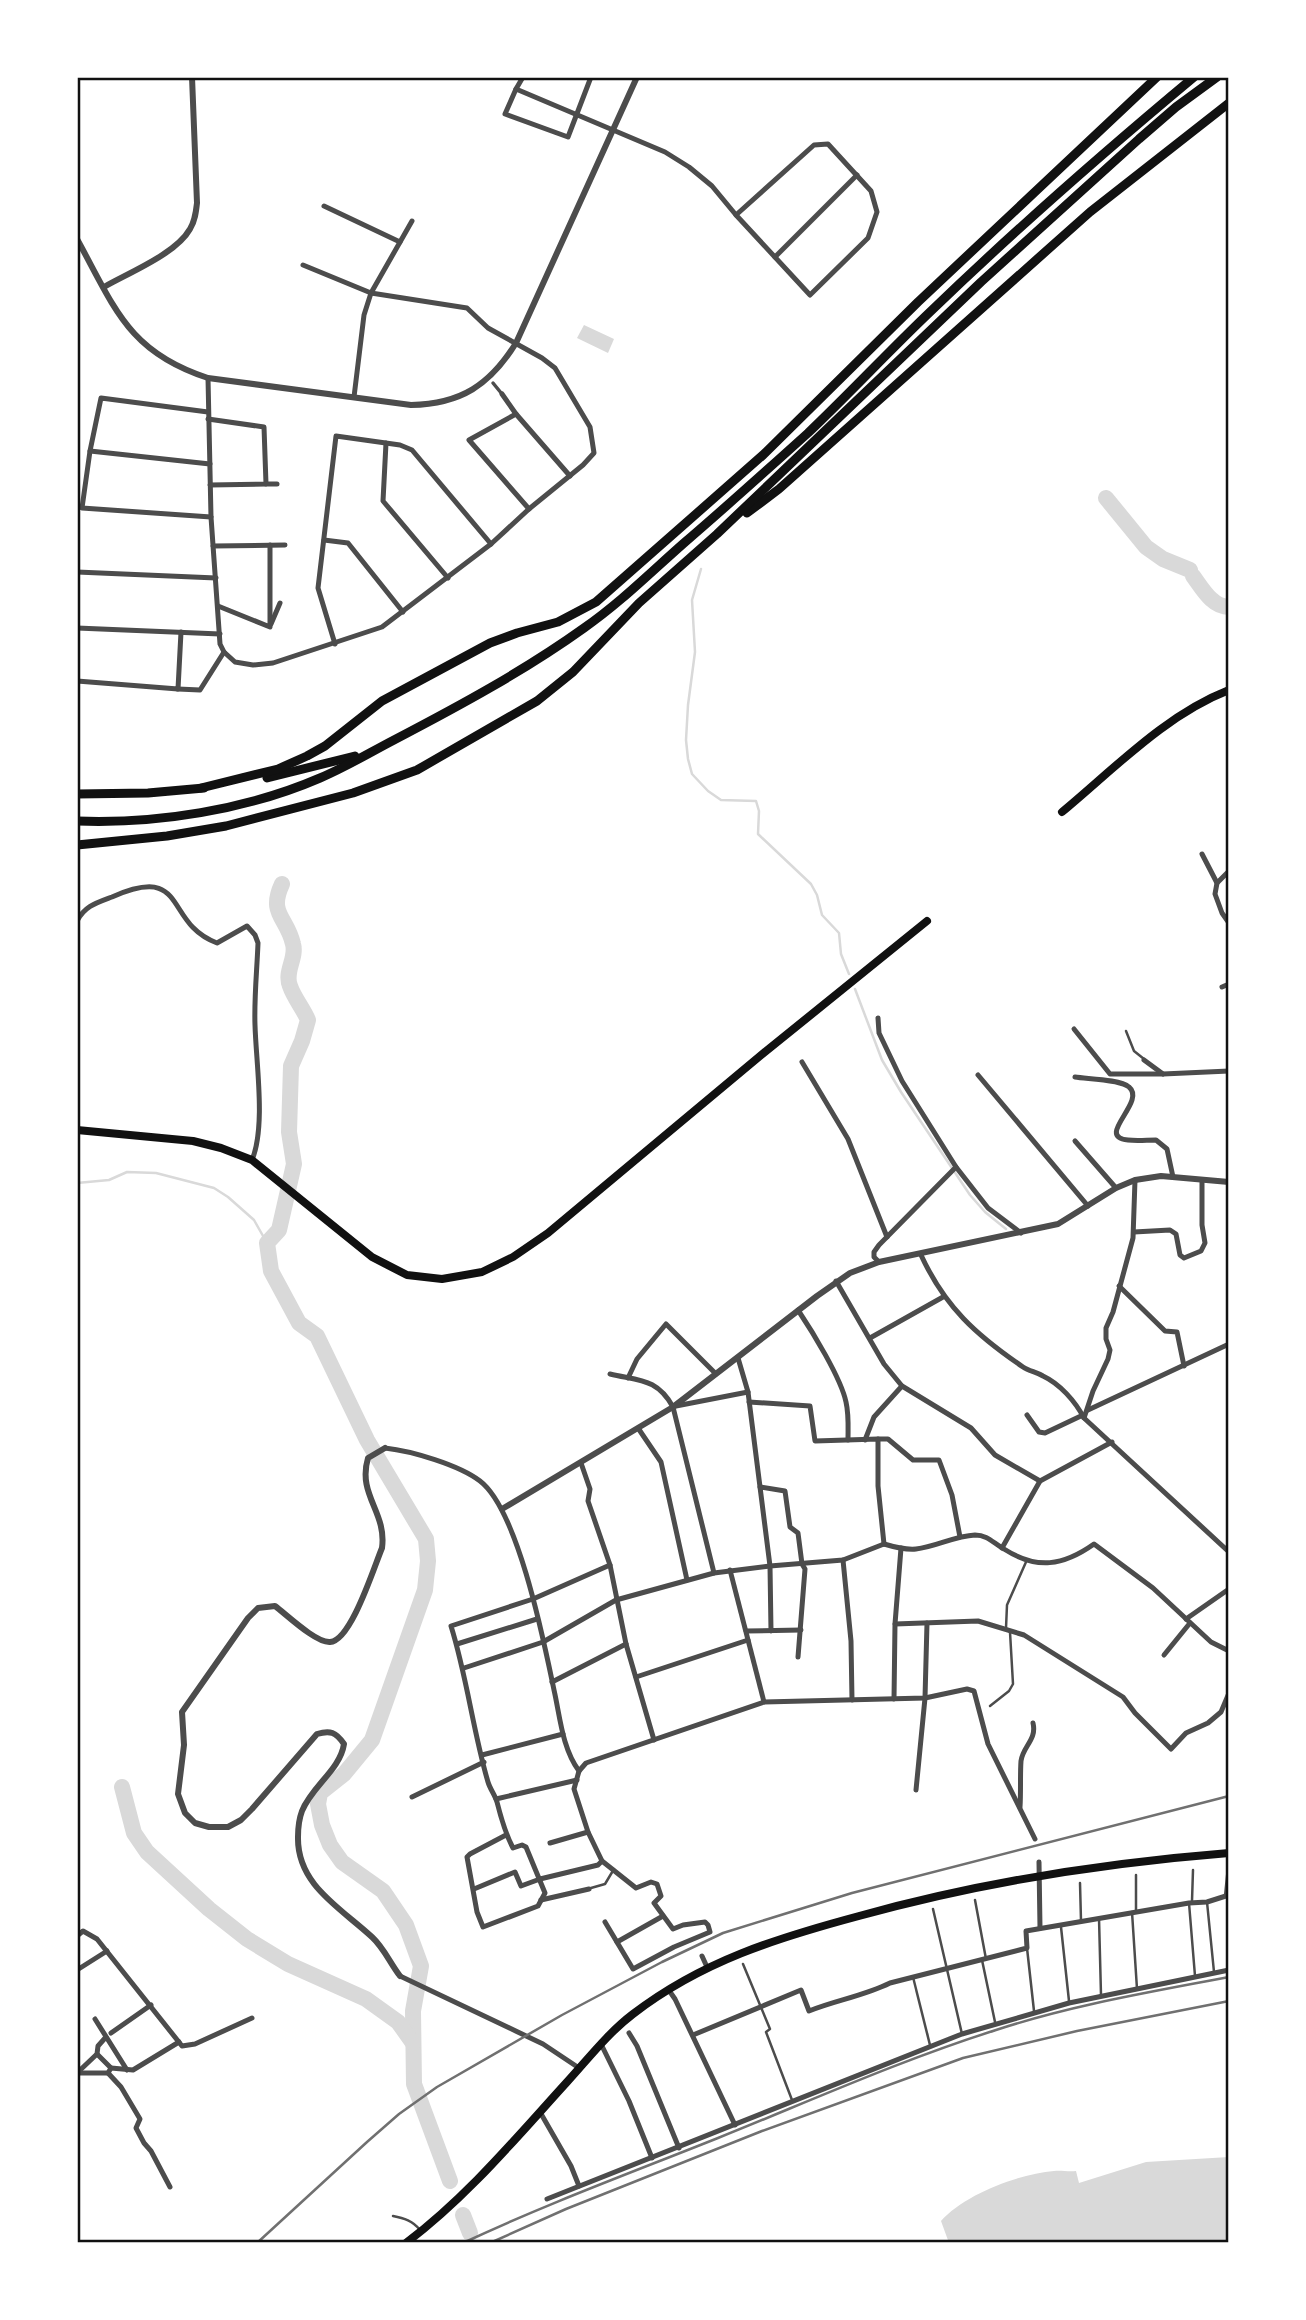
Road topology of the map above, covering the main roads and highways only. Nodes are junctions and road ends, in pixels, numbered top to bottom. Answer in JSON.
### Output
{"nodes":[{"id":1,"x":1157,"y":77,"type":"edge"},
{"id":2,"x":1194,"y":77,"type":"edge"},
{"id":3,"x":1217,"y":77,"type":"edge"},
{"id":4,"x":1229,"y":103,"type":"edge"},
{"id":5,"x":717,"y":534,"type":"junction"},
{"id":6,"x":1229,"y":690,"type":"edge"},
{"id":7,"x":393,"y":740,"type":"junction"},
{"id":8,"x":201,"y":788,"type":"junction"},
{"id":9,"x":77,"y":794,"type":"edge"},
{"id":10,"x":1062,"y":812,"type":"dead end"},
{"id":11,"x":77,"y":821,"type":"edge"},
{"id":12,"x":77,"y":845,"type":"edge"},
{"id":13,"x":927,"y":921,"type":"dead end"},
{"id":14,"x":77,"y":1130,"type":"edge"},
{"id":15,"x":1229,"y":1853,"type":"edge"},
{"id":16,"x":406,"y":2243,"type":"edge"}],
"edges":[{"from":1,"to":8,"type":"highway"},
{"from":2,"to":7,"type":"highway"},
{"from":3,"to":5,"type":"highway"},
{"from":4,"to":5,"type":"highway"},
{"from":5,"to":12,"type":"highway"},
{"from":6,"to":10,"type":"main road"},
{"from":7,"to":8,"type":"highway"},
{"from":7,"to":11,"type":"highway"},
{"from":8,"to":9,"type":"highway"},
{"from":13,"to":14,"type":"main road"},
{"from":15,"to":16,"type":"main road"}]}
